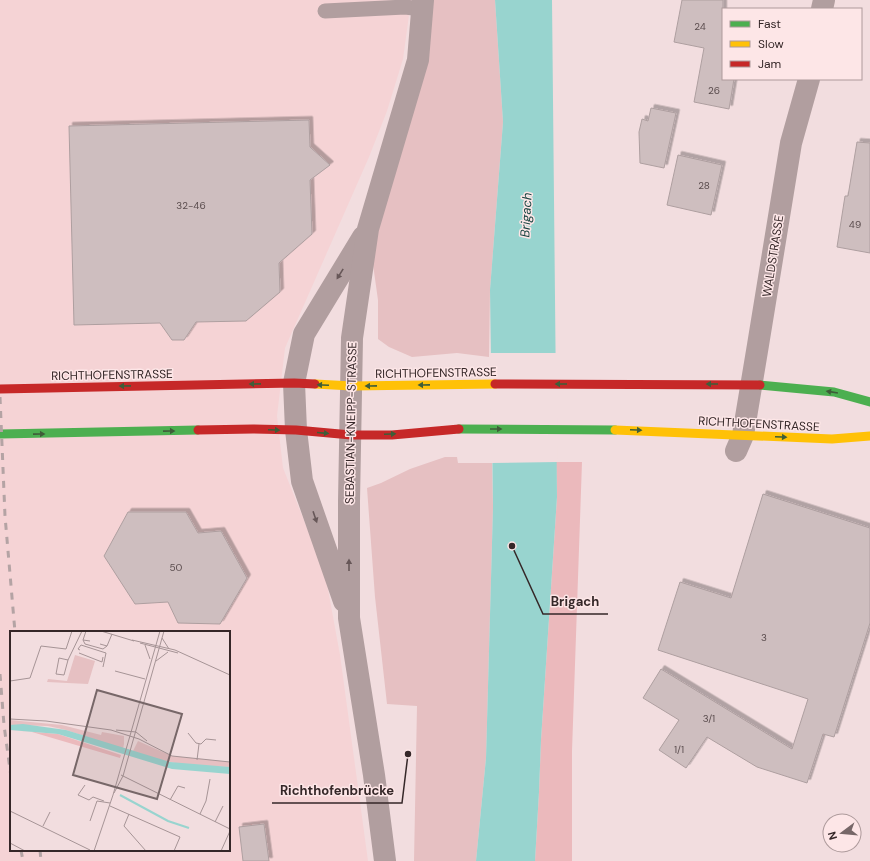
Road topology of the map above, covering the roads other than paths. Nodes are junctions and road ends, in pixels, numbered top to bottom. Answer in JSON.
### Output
{"nodes":[{"id":1,"x":423,"y":4,"type":"edge"},
{"id":2,"x":325,"y":11,"type":"dead end"},
{"id":3,"x":809,"y":80,"type":"edge"},
{"id":4,"x":368,"y":229,"type":"junction"},
{"id":5,"x":294,"y":383,"type":"junction"},
{"id":6,"x":751,"y":384,"type":"junction"},
{"id":7,"x":352,"y":386,"type":"junction"},
{"id":8,"x":0,"y":389,"type":"edge"},
{"id":9,"x":870,"y":402,"type":"edge"},
{"id":10,"x":296,"y":430,"type":"junction"},
{"id":11,"x":0,"y":434,"type":"edge"},
{"id":12,"x":350,"y":435,"type":"junction"},
{"id":13,"x":870,"y":436,"type":"edge"},
{"id":14,"x":739,"y":443,"type":"junction"},
{"id":15,"x":349,"y":618,"type":"junction"},
{"id":16,"x":385,"y":861,"type":"edge"}],
"edges":[{"from":1,"to":2,"type":"lane"},
{"from":1,"to":4,"type":"street","name":"SEBASTIAN-KNEIPP-STRASSE"},
{"from":3,"to":6,"type":"street","name":"WALDSTRASSE"},
{"from":4,"to":5,"type":"street","name":"SEBASTIAN-KNEIPP-STRASSE","one_way":true},
{"from":4,"to":7,"type":"street","name":"SEBASTIAN-KNEIPP-STRASSE"},
{"from":7,"to":5,"type":"street","name":"RICHTHOFENSTRASSE","one_way":true},
{"from":5,"to":8,"type":"street","name":"RICHTHOFENSTRASSE","one_way":true},
{"from":5,"to":10,"type":"street","name":"SEBASTIAN-KNEIPP-STRASSE"},
{"from":6,"to":7,"type":"street","name":"RICHTHOFENSTRASSE","one_way":true},
{"from":9,"to":6,"type":"street","name":"RICHTHOFENSTRASSE","one_way":true},
{"from":6,"to":14,"type":"street","name":"WALDSTRASSE"},
{"from":7,"to":12,"type":"street","name":"SEBASTIAN-KNEIPP-STRASSE"},
{"from":11,"to":10,"type":"street","name":"RICHTHOFENSTRASSE","one_way":true},
{"from":10,"to":12,"type":"street","name":"RICHTHOFENSTRASSE","one_way":true},
{"from":10,"to":15,"type":"street","name":"SEBASTIAN-KNEIPP-STRASSE","one_way":true},
{"from":12,"to":14,"type":"street","name":"RICHTHOFENSTRASSE","one_way":true},
{"from":15,"to":12,"type":"street","name":"SEBASTIAN-KNEIPP-STRASSE","one_way":true},
{"from":14,"to":13,"type":"street","name":"RICHTHOFENSTRASSE","one_way":true},
{"from":15,"to":16,"type":"street","name":"SEBASTIAN-KNEIPP-STRASSE"}]}
